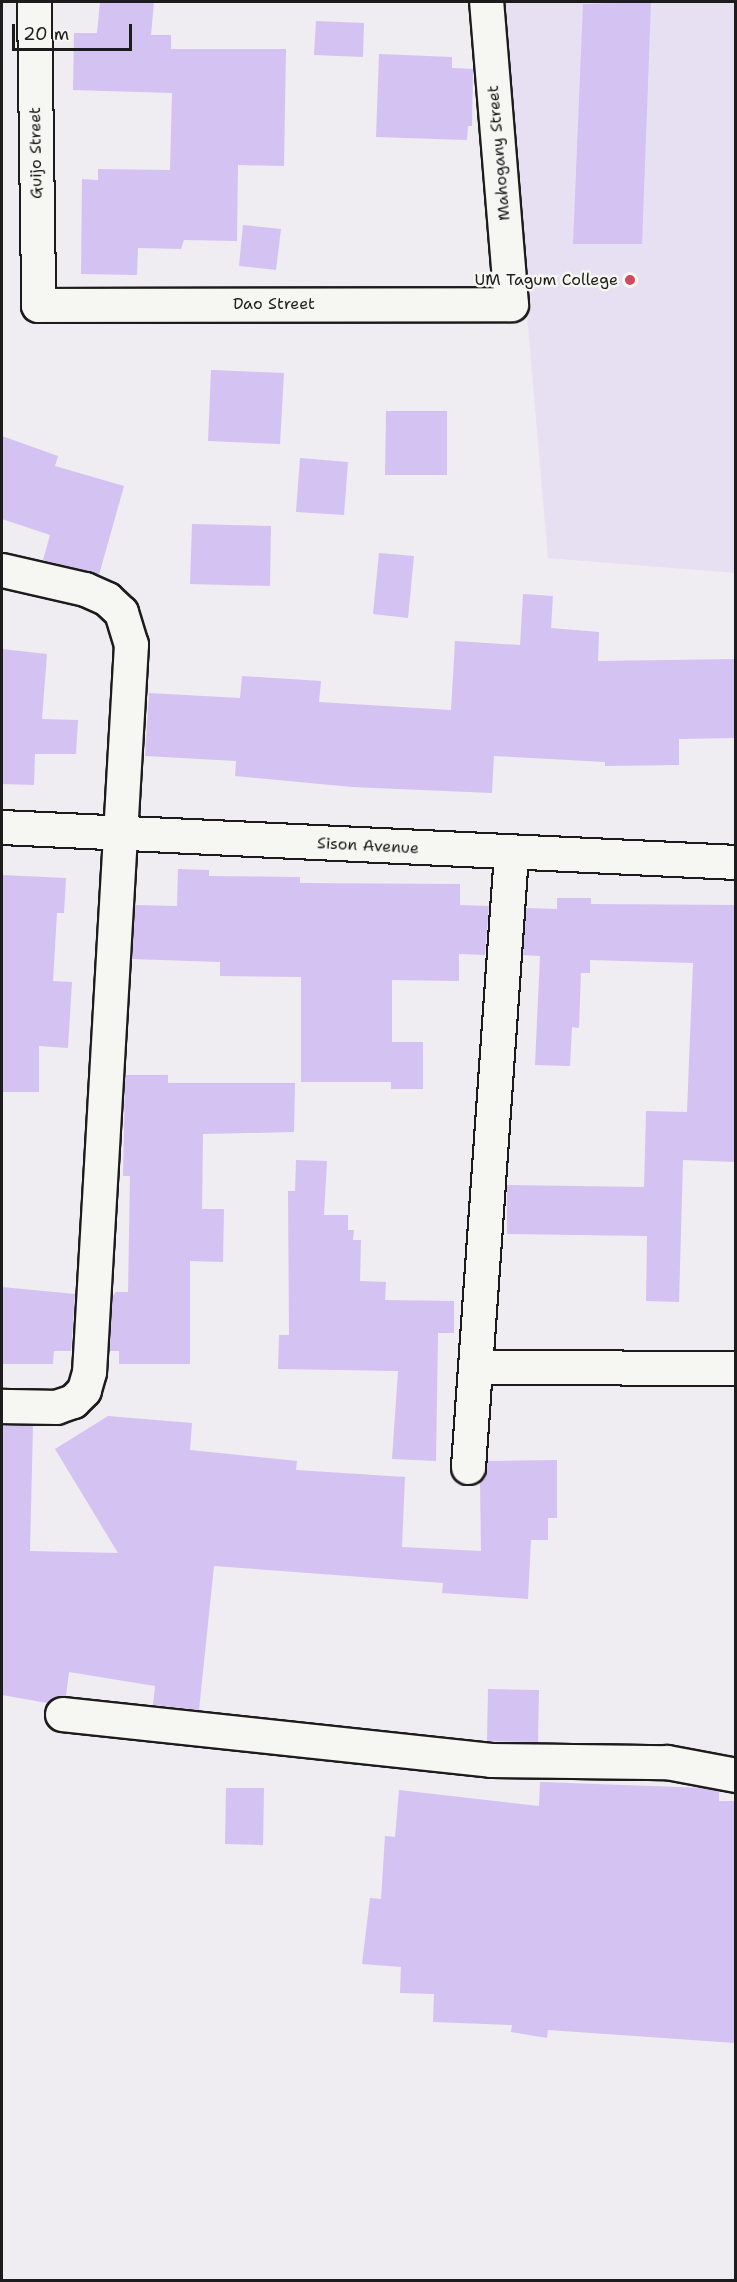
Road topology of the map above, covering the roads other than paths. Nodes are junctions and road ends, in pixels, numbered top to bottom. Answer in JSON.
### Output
{"nodes":[{"id":1,"x":34,"y":2,"type":"edge"},
{"id":2,"x":486,"y":2,"type":"edge"},
{"id":3,"x":511,"y":304,"type":"joint"},
{"id":4,"x":38,"y":305,"type":"joint"},
{"id":5,"x":2,"y":570,"type":"edge"},
{"id":6,"x":2,"y":827,"type":"edge"},
{"id":7,"x":117,"y":832,"type":"junction"},
{"id":8,"x":511,"y":854,"type":"junction"},
{"id":9,"x":735,"y":861,"type":"edge"},
{"id":10,"x":476,"y":1367,"type":"junction"},
{"id":11,"x":735,"y":1368,"type":"edge"},
{"id":12,"x":2,"y":1406,"type":"edge"},
{"id":13,"x":468,"y":1467,"type":"dead end"},
{"id":14,"x":62,"y":1714,"type":"dead end"},
{"id":15,"x":735,"y":1775,"type":"edge"}],
"edges":[{"from":1,"to":4,"type":"street","name":"Guijo Street"},
{"from":2,"to":3,"type":"street","name":"Mahogany Street"},
{"from":3,"to":4,"type":"street","name":"Dao Street"},
{"from":5,"to":7,"type":"street"},
{"from":6,"to":7,"type":"street","name":"Sison Avenue"},
{"from":7,"to":8,"type":"street","name":"Sison Avenue"},
{"from":7,"to":12,"type":"street"},
{"from":8,"to":9,"type":"street","name":"Sison Avenue"},
{"from":8,"to":10,"type":"street"},
{"from":10,"to":11,"type":"street"},
{"from":10,"to":13,"type":"street"},
{"from":14,"to":15,"type":"street"}]}
